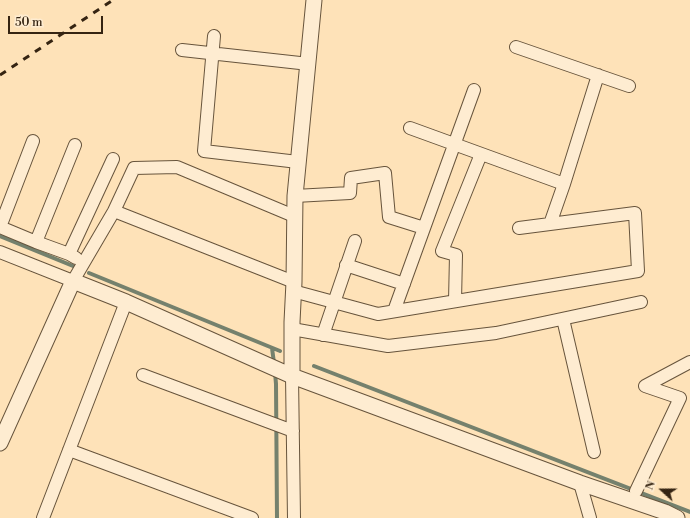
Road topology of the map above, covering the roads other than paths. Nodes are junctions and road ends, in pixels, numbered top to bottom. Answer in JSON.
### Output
{"nodes":[{"id":1,"x":314,"y":0,"type":"edge"},
{"id":2,"x":214,"y":36,"type":"dead end"},
{"id":3,"x":516,"y":47,"type":"dead end"},
{"id":4,"x":182,"y":50,"type":"dead end"},
{"id":5,"x":212,"y":53,"type":"junction"},
{"id":6,"x":308,"y":64,"type":"junction"},
{"id":7,"x":598,"y":75,"type":"junction"},
{"id":8,"x":629,"y":86,"type":"dead end"},
{"id":9,"x":474,"y":90,"type":"dead end"},
{"id":10,"x":410,"y":128,"type":"dead end"},
{"id":11,"x":34,"y":140,"type":"dead end"},
{"id":12,"x":454,"y":144,"type":"junction"},
{"id":13,"x":75,"y":145,"type":"dead end"},
{"id":14,"x":481,"y":154,"type":"junction"},
{"id":15,"x":113,"y":159,"type":"dead end"},
{"id":16,"x":298,"y":162,"type":"junction"},
{"id":17,"x":564,"y":184,"type":"junction"},
{"id":18,"x":295,"y":196,"type":"junction"},
{"id":19,"x":114,"y":211,"type":"junction"},
{"id":20,"x":294,"y":216,"type":"junction"},
{"id":21,"x":550,"y":224,"type":"junction"},
{"id":22,"x":0,"y":227,"type":"edge"},
{"id":23,"x":424,"y":228,"type":"junction"},
{"id":24,"x":519,"y":228,"type":"dead end"},
{"id":25,"x":354,"y":241,"type":"dead end"},
{"id":26,"x":36,"y":242,"type":"junction"},
{"id":27,"x":0,"y":252,"type":"edge"},
{"id":28,"x":69,"y":254,"type":"junction"},
{"id":29,"x":84,"y":262,"type":"junction"},
{"id":30,"x":346,"y":265,"type":"junction"},
{"id":31,"x":73,"y":281,"type":"junction"},
{"id":32,"x":404,"y":284,"type":"junction"},
{"id":33,"x":293,"y":287,"type":"junction"},
{"id":34,"x":455,"y":301,"type":"junction"},
{"id":35,"x":126,"y":302,"type":"junction"},
{"id":36,"x":334,"y":302,"type":"junction"},
{"id":37,"x":641,"y":302,"type":"dead end"},
{"id":38,"x":394,"y":311,"type":"junction"},
{"id":39,"x":563,"y":319,"type":"junction"},
{"id":40,"x":292,"y":329,"type":"junction"},
{"id":41,"x":323,"y":335,"type":"junction"},
{"id":42,"x":690,"y":362,"type":"edge"},
{"id":43,"x":143,"y":375,"type":"dead end"},
{"id":44,"x":292,"y":376,"type":"junction"},
{"id":45,"x":293,"y":431,"type":"junction"},
{"id":46,"x":0,"y":443,"type":"edge"},
{"id":47,"x":69,"y":450,"type":"junction"},
{"id":48,"x":594,"y":452,"type":"dead end"},
{"id":49,"x":580,"y":483,"type":"junction"},
{"id":50,"x":636,"y":491,"type":"dead end"},
{"id":51,"x":670,"y":516,"type":"edge"},
{"id":52,"x":43,"y":518,"type":"edge"},
{"id":53,"x":252,"y":518,"type":"edge"},
{"id":54,"x":294,"y":518,"type":"edge"},
{"id":55,"x":590,"y":518,"type":"edge"}],
"edges":[{"from":1,"to":6,"type":"street"},
{"from":2,"to":5,"type":"street"},
{"from":3,"to":7,"type":"street"},
{"from":4,"to":5,"type":"street"},
{"from":5,"to":6,"type":"street"},
{"from":5,"to":16,"type":"street"},
{"from":6,"to":16,"type":"street"},
{"from":7,"to":8,"type":"street"},
{"from":7,"to":17,"type":"street"},
{"from":9,"to":12,"type":"street"},
{"from":10,"to":12,"type":"street"},
{"from":11,"to":22,"type":"street"},
{"from":12,"to":14,"type":"street"},
{"from":12,"to":23,"type":"street"},
{"from":13,"to":26,"type":"street"},
{"from":14,"to":17,"type":"street"},
{"from":14,"to":34,"type":"street"},
{"from":15,"to":28,"type":"street"},
{"from":16,"to":18,"type":"street"},
{"from":17,"to":21,"type":"street"},
{"from":18,"to":20,"type":"street"},
{"from":18,"to":23,"type":"street"},
{"from":19,"to":20,"type":"street"},
{"from":19,"to":29,"type":"street"},
{"from":19,"to":33,"type":"street"},
{"from":20,"to":33,"type":"street"},
{"from":21,"to":24,"type":"street"},
{"from":21,"to":34,"type":"street"},
{"from":22,"to":26,"type":"street"},
{"from":23,"to":32,"type":"street"},
{"from":25,"to":30,"type":"street"},
{"from":26,"to":28,"type":"street"},
{"from":27,"to":31,"type":"street"},
{"from":28,"to":29,"type":"street"},
{"from":29,"to":31,"type":"street"},
{"from":30,"to":32,"type":"street"},
{"from":30,"to":36,"type":"street"},
{"from":31,"to":35,"type":"street"},
{"from":31,"to":46,"type":"street"},
{"from":32,"to":38,"type":"street"},
{"from":33,"to":36,"type":"street"},
{"from":33,"to":40,"type":"street"},
{"from":34,"to":38,"type":"street"},
{"from":35,"to":44,"type":"street"},
{"from":35,"to":47,"type":"street"},
{"from":36,"to":38,"type":"street"},
{"from":36,"to":41,"type":"street"},
{"from":37,"to":39,"type":"street"},
{"from":39,"to":41,"type":"street"},
{"from":39,"to":48,"type":"street"},
{"from":40,"to":41,"type":"street"},
{"from":40,"to":44,"type":"street"},
{"from":42,"to":50,"type":"street"},
{"from":43,"to":45,"type":"street"},
{"from":44,"to":45,"type":"street"},
{"from":44,"to":49,"type":"street"},
{"from":45,"to":54,"type":"street"},
{"from":47,"to":52,"type":"street"},
{"from":47,"to":53,"type":"street"},
{"from":49,"to":51,"type":"street"},
{"from":49,"to":55,"type":"street"}]}
